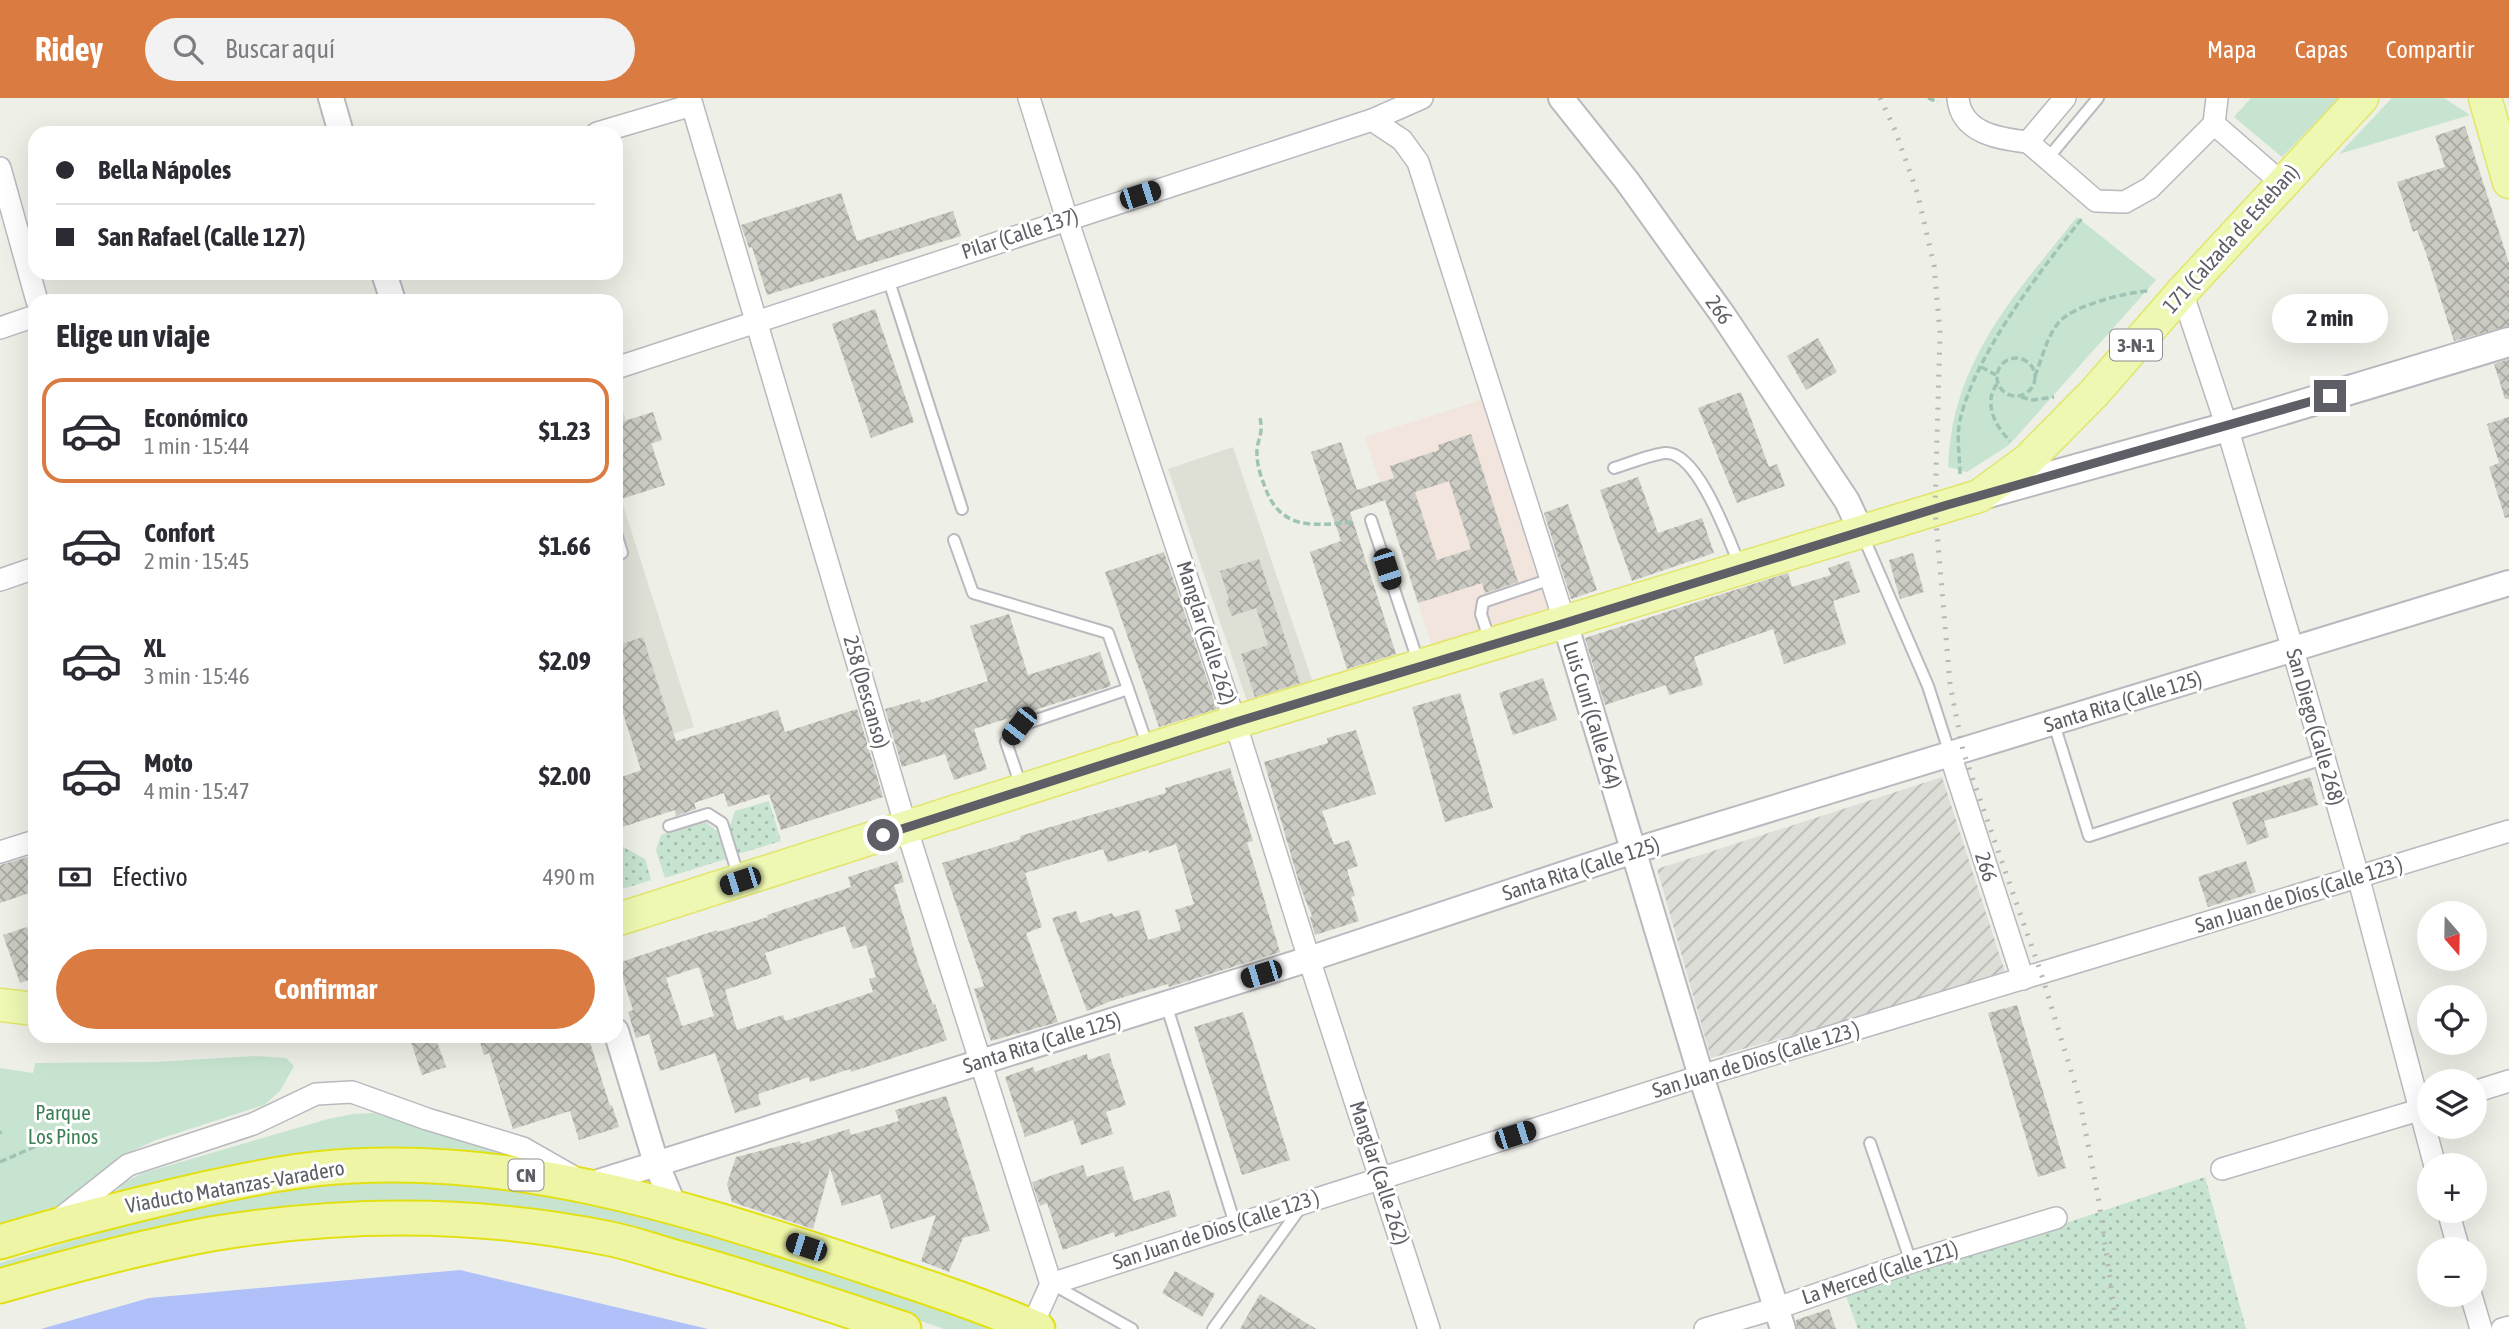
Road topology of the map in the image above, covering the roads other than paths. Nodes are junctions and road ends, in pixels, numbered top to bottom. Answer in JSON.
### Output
{"nodes":[{"id":1,"x":331,"y":98,"type":"edge"},
{"id":2,"x":1029,"y":98,"type":"edge"},
{"id":3,"x":1422,"y":98,"type":"edge"},
{"id":4,"x":1562,"y":98,"type":"edge"},
{"id":5,"x":1958,"y":98,"type":"edge"},
{"id":6,"x":2066,"y":98,"type":"edge"},
{"id":7,"x":2098,"y":98,"type":"edge"},
{"id":8,"x":2217,"y":98,"type":"edge"},
{"id":9,"x":2362,"y":98,"type":"edge"},
{"id":10,"x":691,"y":101,"type":"edge"},
{"id":11,"x":2491,"y":101,"type":"edge"},
{"id":12,"x":1372,"y":120,"type":"junction"},
{"id":13,"x":2214,"y":124,"type":"junction"},
{"id":14,"x":339,"y":126,"type":"edge"},
{"id":15,"x":618,"y":126,"type":"edge"},
{"id":16,"x":2028,"y":142,"type":"junction"},
{"id":17,"x":2048,"y":158,"type":"junction"},
{"id":18,"x":0,"y":168,"type":"edge"},
{"id":19,"x":2509,"y":182,"type":"edge"},
{"id":20,"x":2282,"y":183,"type":"junction"},
{"id":21,"x":1067,"y":219,"type":"junction"},
{"id":22,"x":28,"y":269,"type":"edge"},
{"id":23,"x":888,"y":278,"type":"junction"},
{"id":24,"x":2182,"y":292,"type":"junction"},
{"id":25,"x":28,"y":318,"type":"edge"},
{"id":26,"x":757,"y":321,"type":"junction"},
{"id":27,"x":0,"y":328,"type":"edge"},
{"id":28,"x":2509,"y":342,"type":"edge"},
{"id":29,"x":623,"y":366,"type":"edge"},
{"id":30,"x":2227,"y":427,"type":"junction"},
{"id":31,"x":1614,"y":468,"type":"dead end"},
{"id":32,"x":1979,"y":496,"type":"junction"},
{"id":33,"x":962,"y":509,"type":"dead end"},
{"id":34,"x":1371,"y":520,"type":"road end"},
{"id":35,"x":1861,"y":531,"type":"junction"},
{"id":36,"x":954,"y":540,"type":"dead end"},
{"id":37,"x":1742,"y":568,"type":"junction"},
{"id":38,"x":28,"y":570,"type":"edge"},
{"id":39,"x":1551,"y":579,"type":"junction"},
{"id":40,"x":0,"y":580,"type":"edge"},
{"id":41,"x":2509,"y":583,"type":"edge"},
{"id":42,"x":1565,"y":623,"type":"junction"},
{"id":43,"x":1492,"y":645,"type":"junction"},
{"id":44,"x":2293,"y":650,"type":"junction"},
{"id":45,"x":1420,"y":667,"type":"junction"},
{"id":46,"x":1128,"y":689,"type":"junction"},
{"id":47,"x":1236,"y":722,"type":"junction"},
{"id":48,"x":2054,"y":724,"type":"junction"},
{"id":49,"x":1149,"y":750,"type":"junction"},
{"id":50,"x":1950,"y":754,"type":"junction"},
{"id":51,"x":2323,"y":759,"type":"junction"},
{"id":52,"x":1022,"y":790,"type":"junction"},
{"id":53,"x":668,"y":826,"type":"dead end"},
{"id":54,"x":906,"y":827,"type":"junction"},
{"id":55,"x":2509,"y":831,"type":"edge"},
{"id":56,"x":28,"y":843,"type":"edge"},
{"id":57,"x":1633,"y":851,"type":"junction"},
{"id":58,"x":0,"y":852,"type":"edge"},
{"id":59,"x":2358,"y":876,"type":"junction"},
{"id":60,"x":740,"y":881,"type":"junction"},
{"id":61,"x":623,"y":918,"type":"edge"},
{"id":62,"x":1309,"y":959,"type":"junction"},
{"id":63,"x":2023,"y":979,"type":"junction"},
{"id":64,"x":1,"y":1002,"type":"edge"},
{"id":65,"x":1166,"y":1004,"type":"junction"},
{"id":66,"x":28,"y":1008,"type":"edge"},
{"id":67,"x":620,"y":1043,"type":"edge"},
{"id":68,"x":983,"y":1062,"type":"junction"},
{"id":69,"x":1701,"y":1076,"type":"junction"},
{"id":70,"x":2509,"y":1081,"type":"edge"},
{"id":71,"x":2417,"y":1083,"type":"edge"},
{"id":72,"x":2487,"y":1088,"type":"edge"},
{"id":73,"x":2417,"y":1110,"type":"edge"},
{"id":74,"x":1870,"y":1143,"type":"dead end"},
{"id":75,"x":656,"y":1164,"type":"junction"},
{"id":76,"x":2221,"y":1169,"type":"dead end"},
{"id":77,"x":1381,"y":1177,"type":"junction"},
{"id":78,"x":589,"y":1185,"type":"junction"},
{"id":79,"x":1305,"y":1202,"type":"junction"},
{"id":80,"x":674,"y":1206,"type":"junction"},
{"id":81,"x":2056,"y":1218,"type":"dead end"},
{"id":82,"x":1235,"y":1224,"type":"junction"},
{"id":83,"x":51,"y":1227,"type":"junction"},
{"id":84,"x":0,"y":1242,"type":"edge"},
{"id":85,"x":1911,"y":1262,"type":"junction"},
{"id":86,"x":1051,"y":1284,"type":"junction"},
{"id":87,"x":0,"y":1286,"type":"edge"},
{"id":88,"x":2475,"y":1307,"type":"edge"},
{"id":89,"x":1780,"y":1318,"type":"edge"},
{"id":90,"x":2509,"y":1327,"type":"edge"},
{"id":91,"x":1035,"y":1328,"type":"edge"},
{"id":92,"x":905,"y":1329,"type":"edge"},
{"id":93,"x":1132,"y":1329,"type":"edge"},
{"id":94,"x":1213,"y":1329,"type":"edge"},
{"id":95,"x":1429,"y":1329,"type":"edge"},
{"id":96,"x":1705,"y":1329,"type":"edge"},
{"id":97,"x":2481,"y":1329,"type":"edge"},
{"id":98,"x":2502,"y":1329,"type":"edge"}],
"edges":[{"from":1,"to":14,"type":"street"},
{"from":2,"to":21,"type":"street","name":"Manglar (Calle 262)"},
{"from":3,"to":12,"type":"street","name":"Pilar (Calle 137)"},
{"from":4,"to":35,"type":"street","name":"266"},
{"from":5,"to":16,"type":"street"},
{"from":6,"to":16,"type":"street"},
{"from":7,"to":17,"type":"lane"},
{"from":8,"to":13,"type":"street"},
{"from":9,"to":20,"type":"main road","name":"171 (Calzada de Esteban)","number":"3-N-1"},
{"from":10,"to":15,"type":"street"},
{"from":10,"to":26,"type":"street","name":"258 (Descanso)"},
{"from":11,"to":19,"type":"main road"},
{"from":12,"to":21,"type":"street","name":"Pilar (Calle 137)"},
{"from":12,"to":39,"type":"street","name":"Luis Cuní (Calle 264)"},
{"from":13,"to":17,"type":"street"},
{"from":13,"to":20,"type":"street"},
{"from":16,"to":17,"type":"street"},
{"from":18,"to":22,"type":"street"},
{"from":20,"to":24,"type":"main road","name":"171 (Calzada de Esteban)","number":"3-N-1"},
{"from":21,"to":23,"type":"street","name":"Pilar (Calle 137)"},
{"from":21,"to":47,"type":"street","name":"Manglar (Calle 262)"},
{"from":23,"to":26,"type":"street","name":"Pilar (Calle 137)"},
{"from":23,"to":33,"type":"lane"},
{"from":24,"to":30,"type":"street","name":"San Diego (Calle 268)"},
{"from":24,"to":32,"type":"main road","name":"171 (Calzada de Esteban)","number":"3-N-1"},
{"from":25,"to":27,"type":"street"},
{"from":26,"to":29,"type":"street","name":"Pilar (Calle 137)"},
{"from":26,"to":54,"type":"street","name":"258 (Descanso)"},
{"from":28,"to":30,"type":"main road"},
{"from":30,"to":32,"type":"main road"},
{"from":30,"to":44,"type":"street","name":"San Diego (Calle 268)"},
{"from":31,"to":37,"type":"lane"},
{"from":32,"to":35,"type":"main road","number":"3-N-1"},
{"from":34,"to":45,"type":"lane"},
{"from":35,"to":37,"type":"main road","number":"3-N-1"},
{"from":35,"to":50,"type":"lane"},
{"from":36,"to":46,"type":"lane"},
{"from":37,"to":42,"type":"main road","number":"3-N-1"},
{"from":38,"to":40,"type":"street"},
{"from":39,"to":42,"type":"street","name":"Luis Cuní (Calle 264)"},
{"from":39,"to":43,"type":"lane"},
{"from":41,"to":44,"type":"street","name":"Santa Rita (Calle 125)"},
{"from":42,"to":43,"type":"main road","number":"3-N-1"},
{"from":42,"to":57,"type":"street","name":"Luis Cuní (Calle 264)"},
{"from":43,"to":45,"type":"main road","number":"3-N-1"},
{"from":44,"to":48,"type":"street","name":"Santa Rita (Calle 125)"},
{"from":44,"to":51,"type":"street","name":"San Diego (Calle 268)"},
{"from":45,"to":47,"type":"main road","number":"3-N-1"},
{"from":46,"to":49,"type":"lane"},
{"from":46,"to":52,"type":"lane"},
{"from":47,"to":49,"type":"main road","number":"3-N-1"},
{"from":47,"to":62,"type":"street","name":"Manglar (Calle 262)"},
{"from":48,"to":50,"type":"street","name":"Santa Rita (Calle 125)"},
{"from":48,"to":51,"type":"lane"},
{"from":49,"to":52,"type":"main road","number":"3-N-1"},
{"from":50,"to":57,"type":"street","name":"Santa Rita (Calle 125)"},
{"from":50,"to":63,"type":"street","name":"266"},
{"from":51,"to":59,"type":"street","name":"San Diego (Calle 268)"},
{"from":52,"to":54,"type":"main road","number":"3-N-1"},
{"from":53,"to":60,"type":"lane"},
{"from":54,"to":60,"type":"main road","number":"3-N-1"},
{"from":54,"to":68,"type":"street","name":"258 (Descanso)"},
{"from":55,"to":59,"type":"street","name":"San Juan de Díos (Calle 123 )"},
{"from":56,"to":58,"type":"street"},
{"from":57,"to":62,"type":"street","name":"Santa Rita (Calle 125)"},
{"from":57,"to":69,"type":"street","name":"Luis Cuní (Calle 264)"},
{"from":59,"to":63,"type":"street","name":"San Juan de Díos (Calle 123 )"},
{"from":59,"to":71,"type":"street","name":"San Diego (Calle 268)"},
{"from":60,"to":61,"type":"main road","number":"3-N-1"},
{"from":62,"to":65,"type":"street","name":"Santa Rita (Calle 125)"},
{"from":62,"to":77,"type":"street","name":"Manglar (Calle 262)"},
{"from":63,"to":69,"type":"street","name":"San Juan de Díos (Calle 123 )"},
{"from":64,"to":66,"type":"main road"},
{"from":65,"to":68,"type":"street","name":"Santa Rita (Calle 125)"},
{"from":65,"to":82,"type":"lane"},
{"from":67,"to":75,"type":"street"},
{"from":68,"to":75,"type":"street","name":"Santa Rita (Calle 125)"},
{"from":68,"to":86,"type":"street","name":"258 (Descanso)"},
{"from":69,"to":77,"type":"street","name":"San Juan de Díos (Calle 123 )"},
{"from":69,"to":89,"type":"street","name":"Luis Cuní (Calle 264)"},
{"from":70,"to":72,"type":"street"},
{"from":73,"to":76,"type":"street"},
{"from":74,"to":85,"type":"lane"},
{"from":75,"to":78,"type":"street","name":"Santa Rita (Calle 125)"},
{"from":75,"to":80,"type":"street"},
{"from":77,"to":79,"type":"street","name":"San Juan de Díos (Calle 123 )"},
{"from":77,"to":95,"type":"street","name":"Manglar (Calle 262)"},
{"from":78,"to":80,"type":"highway","name":"Viaducto Matanzas-Varadero","number":"CN"},
{"from":78,"to":83,"type":"highway","name":"Viaducto Matanzas-Varadero","number":"CN"},
{"from":78,"to":83,"type":"street"},
{"from":79,"to":82,"type":"street","name":"San Juan de Díos (Calle 123 )"},
{"from":79,"to":94,"type":"lane"},
{"from":80,"to":91,"type":"highway","name":"Viaducto Matanzas-Varadero","number":"CN"},
{"from":81,"to":85,"type":"street","name":"La Merced (Calle 121)"},
{"from":82,"to":86,"type":"street","name":"San Juan de Díos (Calle 123 )"},
{"from":83,"to":84,"type":"highway","name":"Viaducto Matanzas-Varadero","number":"CN"},
{"from":85,"to":89,"type":"street","name":"La Merced (Calle 121)"},
{"from":86,"to":91,"type":"street"},
{"from":86,"to":93,"type":"lane"},
{"from":87,"to":92,"type":"highway","name":"Viaducto Matanzas-Varadero"},
{"from":88,"to":97,"type":"street"},
{"from":89,"to":96,"type":"street","name":"La Merced (Calle 121)"},
{"from":90,"to":98,"type":"street"}]}
